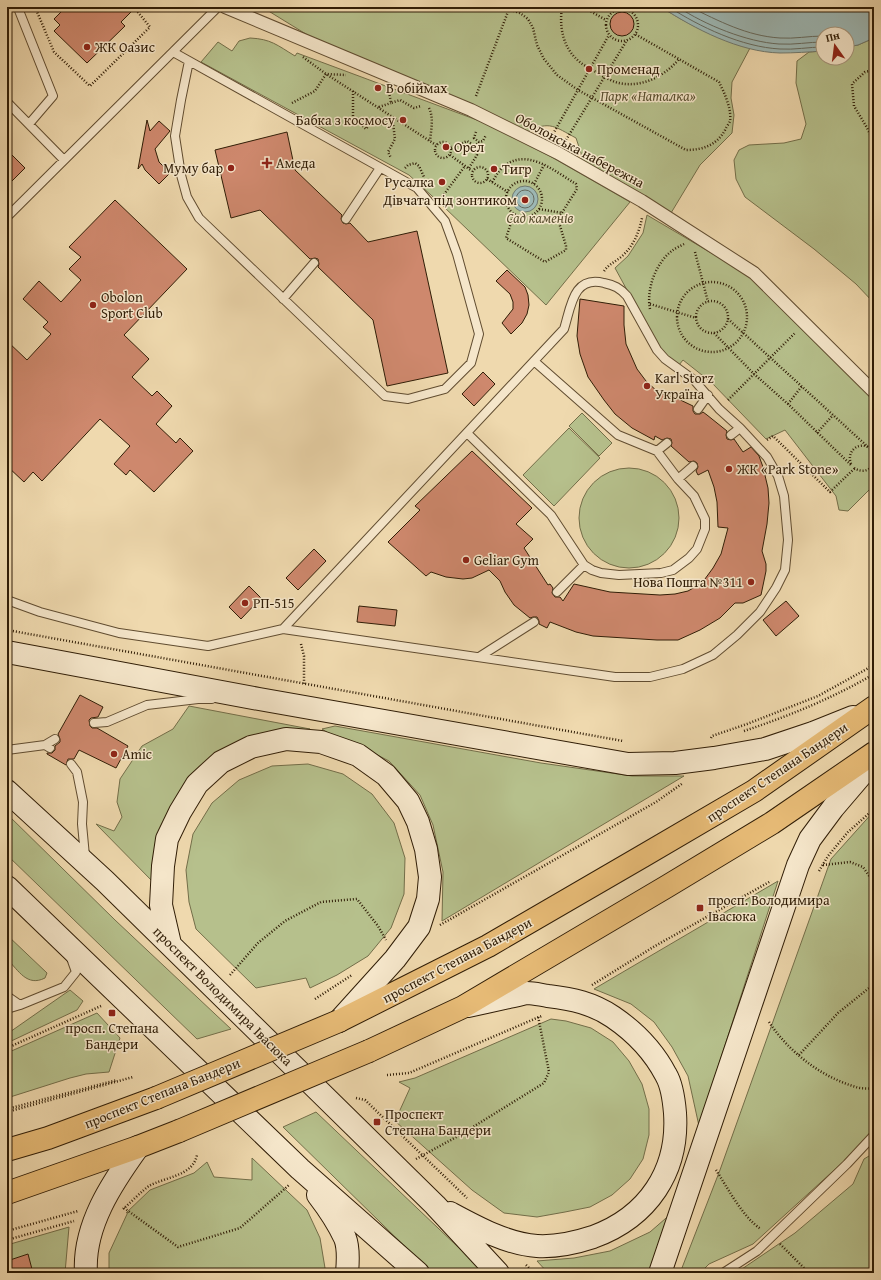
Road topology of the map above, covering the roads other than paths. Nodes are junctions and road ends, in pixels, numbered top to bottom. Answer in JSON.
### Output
{"nodes":[{"id":1,"x":16,"y":7,"type":"edge"},
{"id":2,"x":218,"y":7,"type":"edge"},
{"id":3,"x":225,"y":7,"type":"edge"},
{"id":4,"x":173,"y":52,"type":"junction"},
{"id":5,"x":190,"y":61,"type":"junction"},
{"id":6,"x":7,"y":102,"type":"edge"},
{"id":7,"x":29,"y":124,"type":"junction"},
{"id":8,"x":64,"y":160,"type":"junction"},
{"id":9,"x":380,"y":168,"type":"junction"},
{"id":10,"x":7,"y":217,"type":"edge"},
{"id":11,"x":346,"y":219,"type":"dead end"},
{"id":12,"x":314,"y":263,"type":"dead end"},
{"id":13,"x":283,"y":298,"type":"junction"},
{"id":14,"x":534,"y":361,"type":"junction"},
{"id":15,"x":874,"y":392,"type":"edge"},
{"id":16,"x":708,"y":395,"type":"junction"},
{"id":17,"x":698,"y":409,"type":"dead end"},
{"id":18,"x":740,"y":428,"type":"junction"},
{"id":19,"x":467,"y":433,"type":"junction"},
{"id":20,"x":731,"y":435,"type":"dead end"},
{"id":21,"x":667,"y":444,"type":"dead end"},
{"id":22,"x":658,"y":451,"type":"junction"},
{"id":23,"x":693,"y":466,"type":"dead end"},
{"id":24,"x":678,"y":479,"type":"junction"},
{"id":25,"x":584,"y":565,"type":"junction"},
{"id":26,"x":557,"y":592,"type":"dead end"},
{"id":27,"x":7,"y":600,"type":"edge"},
{"id":28,"x":534,"y":622,"type":"dead end"},
{"id":29,"x":283,"y":629,"type":"junction"},
{"id":30,"x":7,"y":652,"type":"edge"},
{"id":31,"x":479,"y":657,"type":"junction"},
{"id":32,"x":259,"y":699,"type":"junction"},
{"id":33,"x":872,"y":708,"type":"edge"},
{"id":34,"x":94,"y":723,"type":"dead end"},
{"id":35,"x":55,"y":739,"type":"dead end"},
{"id":36,"x":7,"y":750,"type":"edge"},
{"id":37,"x":874,"y":753,"type":"edge"},
{"id":38,"x":874,"y":760,"type":"edge"},
{"id":39,"x":71,"y":764,"type":"dead end"},
{"id":40,"x":7,"y":792,"type":"edge"},
{"id":41,"x":86,"y":863,"type":"junction"},
{"id":42,"x":9,"y":891,"type":"edge"},
{"id":43,"x":66,"y":944,"type":"junction"},
{"id":44,"x":170,"y":944,"type":"junction"},
{"id":45,"x":7,"y":996,"type":"edge"},
{"id":46,"x":20,"y":1005,"type":"junction"},
{"id":47,"x":463,"y":1007,"type":"junction"},
{"id":48,"x":7,"y":1009,"type":"edge"},
{"id":49,"x":339,"y":1021,"type":"junction"},
{"id":50,"x":874,"y":1135,"type":"edge"},
{"id":51,"x":138,"y":1147,"type":"junction"},
{"id":52,"x":7,"y":1150,"type":"edge"},
{"id":53,"x":295,"y":1177,"type":"junction"},
{"id":54,"x":7,"y":1193,"type":"edge"},
{"id":55,"x":435,"y":1205,"type":"junction"},
{"id":56,"x":86,"y":1273,"type":"edge"},
{"id":57,"x":347,"y":1273,"type":"edge"},
{"id":58,"x":418,"y":1273,"type":"edge"},
{"id":59,"x":498,"y":1273,"type":"edge"},
{"id":60,"x":660,"y":1273,"type":"edge"},
{"id":61,"x":723,"y":1273,"type":"edge"}],
"edges":[{"from":1,"to":7,"type":"lane"},
{"from":2,"to":4,"type":"lane"},
{"from":3,"to":15,"type":"street","name":"Оболонська набережна"},
{"from":4,"to":5,"type":"lane"},
{"from":4,"to":8,"type":"lane"},
{"from":5,"to":9,"type":"lane"},
{"from":5,"to":13,"type":"lane"},
{"from":6,"to":7,"type":"lane"},
{"from":7,"to":8,"type":"lane"},
{"from":8,"to":10,"type":"lane"},
{"from":9,"to":11,"type":"lane"},
{"from":9,"to":13,"type":"lane"},
{"from":12,"to":13,"type":"lane"},
{"from":14,"to":16,"type":"lane"},
{"from":14,"to":19,"type":"lane"},
{"from":14,"to":22,"type":"lane"},
{"from":16,"to":17,"type":"lane"},
{"from":16,"to":18,"type":"lane"},
{"from":18,"to":20,"type":"lane"},
{"from":18,"to":31,"type":"lane"},
{"from":19,"to":25,"type":"lane"},
{"from":19,"to":29,"type":"lane"},
{"from":21,"to":22,"type":"lane"},
{"from":22,"to":24,"type":"lane"},
{"from":23,"to":24,"type":"lane"},
{"from":24,"to":25,"type":"lane"},
{"from":25,"to":26,"type":"lane"},
{"from":27,"to":29,"type":"lane"},
{"from":28,"to":31,"type":"lane"},
{"from":29,"to":31,"type":"lane"},
{"from":30,"to":32,"type":"main road"},
{"from":32,"to":33,"type":"main road"},
{"from":32,"to":34,"type":"lane"},
{"from":33,"to":49,"type":"main road","name":"проспект Степана Бандери"},
{"from":35,"to":36,"type":"lane"},
{"from":37,"to":47,"type":"main road"},
{"from":38,"to":60,"type":"main road"},
{"from":39,"to":41,"type":"lane"},
{"from":40,"to":41,"type":"main road","name":"проспект Володимира Івасюка"},
{"from":41,"to":44,"type":"main road","name":"проспект Володимира Івасюка"},
{"from":42,"to":43,"type":"main road"},
{"from":43,"to":46,"type":"lane"},
{"from":43,"to":53,"type":"main road"},
{"from":44,"to":49,"type":"main road"},
{"from":44,"to":55,"type":"main road","name":"проспект Володимира Івасюка"},
{"from":45,"to":46,"type":"lane"},
{"from":46,"to":48,"type":"lane"},
{"from":47,"to":51,"type":"main road","bridge":true},
{"from":47,"to":55,"type":"main road"},
{"from":49,"to":52,"type":"main road","name":"проспект Степана Бандери","bridge":true},
{"from":50,"to":61,"type":"lane"},
{"from":51,"to":54,"type":"main road"},
{"from":51,"to":56,"type":"main road"},
{"from":53,"to":57,"type":"main road"},
{"from":53,"to":58,"type":"main road"},
{"from":55,"to":59,"type":"main road"}]}
